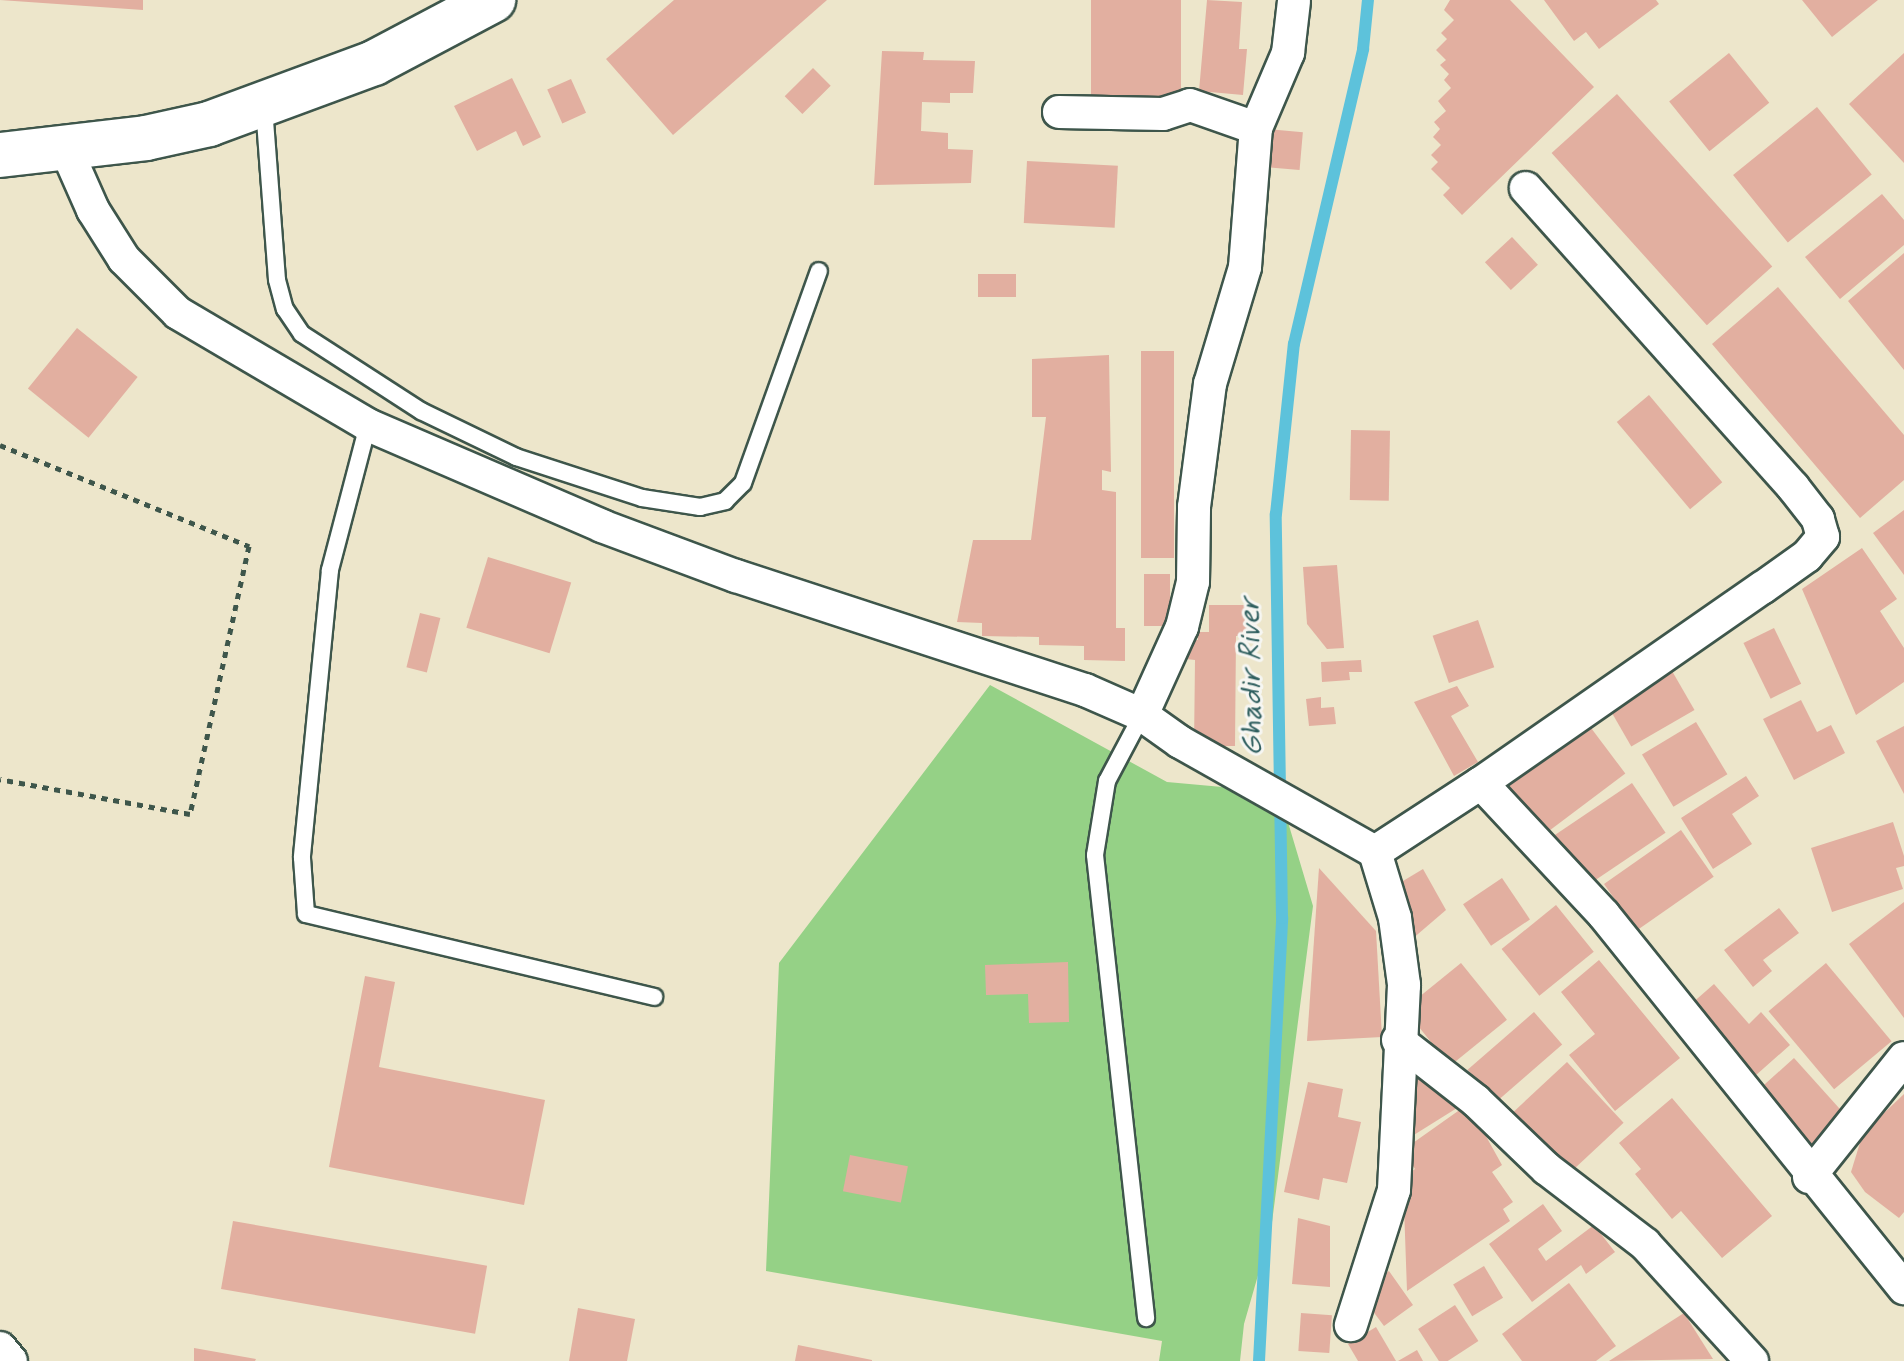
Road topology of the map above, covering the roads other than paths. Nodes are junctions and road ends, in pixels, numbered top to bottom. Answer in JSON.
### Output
{"nodes":[{"id":1,"x":493,"y":0,"type":"edge"},
{"id":2,"x":1294,"y":1,"type":"edge"},
{"id":3,"x":264,"y":105,"type":"junction"},
{"id":4,"x":1059,"y":112,"type":"dead end"},
{"id":5,"x":1256,"y":128,"type":"junction"},
{"id":6,"x":66,"y":149,"type":"junction"},
{"id":7,"x":0,"y":155,"type":"edge"},
{"id":8,"x":1526,"y":188,"type":"dead end"},
{"id":9,"x":819,"y":271,"type":"dead end"},
{"id":10,"x":368,"y":425,"type":"junction"},
{"id":11,"x":1142,"y":715,"type":"junction"},
{"id":12,"x":1481,"y":783,"type":"junction"},
{"id":13,"x":1375,"y":852,"type":"junction"},
{"id":14,"x":654,"y":997,"type":"dead end"},
{"id":15,"x":1398,"y":1040,"type":"junction"},
{"id":16,"x":1904,"y":1058,"type":"edge"},
{"id":17,"x":1809,"y":1177,"type":"junction"},
{"id":18,"x":1904,"y":1288,"type":"edge"},
{"id":19,"x":1146,"y":1318,"type":"dead end"},
{"id":20,"x":1351,"y":1325,"type":"dead end"},
{"id":21,"x":0,"y":1348,"type":"edge"},
{"id":22,"x":11,"y":1361,"type":"edge"},
{"id":23,"x":1752,"y":1361,"type":"edge"}],
"edges":[{"from":1,"to":3,"type":"highway"},
{"from":2,"to":5,"type":"street"},
{"from":3,"to":6,"type":"highway"},
{"from":3,"to":9,"type":"lane"},
{"from":4,"to":5,"type":"street"},
{"from":5,"to":11,"type":"street"},
{"from":6,"to":7,"type":"highway"},
{"from":6,"to":10,"type":"street"},
{"from":8,"to":12,"type":"street"},
{"from":10,"to":11,"type":"street"},
{"from":10,"to":14,"type":"lane"},
{"from":11,"to":13,"type":"street"},
{"from":11,"to":19,"type":"lane"},
{"from":12,"to":13,"type":"street"},
{"from":12,"to":17,"type":"street"},
{"from":13,"to":15,"type":"street"},
{"from":15,"to":20,"type":"street"},
{"from":15,"to":23,"type":"street"},
{"from":16,"to":17,"type":"street"},
{"from":17,"to":18,"type":"street"},
{"from":21,"to":22,"type":"street"}]}
